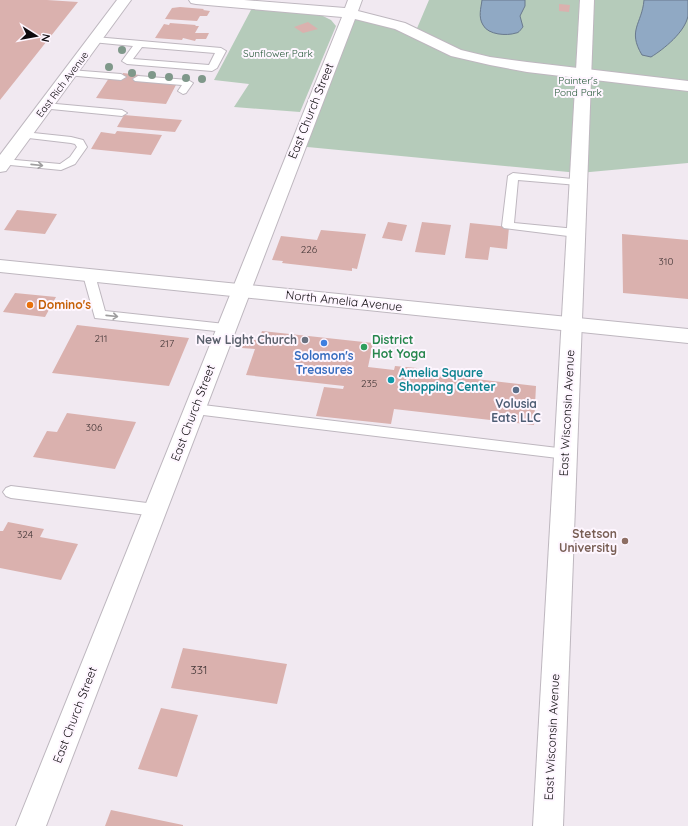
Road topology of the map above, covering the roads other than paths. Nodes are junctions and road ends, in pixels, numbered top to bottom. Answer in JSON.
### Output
{"nodes":[{"id":1,"x":124,"y":0,"type":"edge"},
{"id":2,"x":196,"y":0,"type":"edge"},
{"id":3,"x":587,"y":0,"type":"edge"},
{"id":4,"x":352,"y":6,"type":"edge"},
{"id":5,"x":95,"y":40,"type":"junction"},
{"id":6,"x":138,"y":44,"type":"junction"},
{"id":7,"x":70,"y":73,"type":"junction"},
{"id":8,"x":584,"y":73,"type":"junction"},
{"id":9,"x":121,"y":77,"type":"dead end"},
{"id":10,"x":138,"y":79,"type":"dead end"},
{"id":11,"x":688,"y":86,"type":"edge"},
{"id":12,"x":183,"y":91,"type":"dead end"},
{"id":13,"x":45,"y":106,"type":"junction"},
{"id":14,"x":122,"y":113,"type":"dead end"},
{"id":15,"x":24,"y":135,"type":"junction"},
{"id":16,"x":2,"y":164,"type":"edge"},
{"id":17,"x":578,"y":182,"type":"junction"},
{"id":18,"x":576,"y":233,"type":"junction"},
{"id":19,"x":0,"y":266,"type":"edge"},
{"id":20,"x":89,"y":275,"type":"junction"},
{"id":21,"x":240,"y":290,"type":"junction"},
{"id":22,"x":572,"y":324,"type":"junction"},
{"id":23,"x":225,"y":328,"type":"junction"},
{"id":24,"x":688,"y":336,"type":"edge"},
{"id":25,"x":195,"y":409,"type":"junction"},
{"id":26,"x":566,"y":454,"type":"junction"},
{"id":27,"x":11,"y":492,"type":"dead end"},
{"id":28,"x":155,"y":510,"type":"junction"},
{"id":29,"x":32,"y":826,"type":"edge"},
{"id":30,"x":548,"y":826,"type":"edge"}],
"edges":[{"from":1,"to":5,"type":"street","name":"East Rich Avenue"},
{"from":2,"to":4,"type":"street"},
{"from":3,"to":8,"type":"street","name":"East Wisconsin Avenue"},
{"from":4,"to":8,"type":"street"},
{"from":4,"to":21,"type":"street","name":"East Church Street"},
{"from":5,"to":6,"type":"lane"},
{"from":5,"to":7,"type":"street","name":"East Rich Avenue"},
{"from":6,"to":6,"type":"lane"},
{"from":7,"to":9,"type":"lane"},
{"from":7,"to":13,"type":"street","name":"East Rich Avenue"},
{"from":8,"to":11,"type":"street"},
{"from":8,"to":17,"type":"street","name":"East Wisconsin Avenue"},
{"from":10,"to":12,"type":"lane"},
{"from":13,"to":14,"type":"lane"},
{"from":13,"to":15,"type":"street","name":"East Rich Avenue"},
{"from":15,"to":16,"type":"street","name":"East Rich Avenue"},
{"from":16,"to":15,"type":"lane","one_way":true},
{"from":17,"to":18,"type":"street","name":"East Wisconsin Avenue"},
{"from":17,"to":18,"type":"lane"},
{"from":18,"to":22,"type":"street","name":"East Wisconsin Avenue"},
{"from":19,"to":20,"type":"street","name":"North Amelia Avenue"},
{"from":20,"to":21,"type":"street","name":"North Amelia Avenue"},
{"from":20,"to":23,"type":"lane","one_way":true},
{"from":21,"to":22,"type":"street","name":"North Amelia Avenue"},
{"from":21,"to":23,"type":"street","name":"East Church Street"},
{"from":22,"to":24,"type":"street","name":"North Amelia Avenue"},
{"from":22,"to":26,"type":"street","name":"East Wisconsin Avenue"},
{"from":23,"to":25,"type":"street","name":"East Church Street"},
{"from":25,"to":26,"type":"lane"},
{"from":25,"to":28,"type":"street","name":"East Church Street"},
{"from":26,"to":30,"type":"street","name":"East Wisconsin Avenue"},
{"from":27,"to":28,"type":"lane"},
{"from":28,"to":29,"type":"street","name":"East Church Street"}]}
